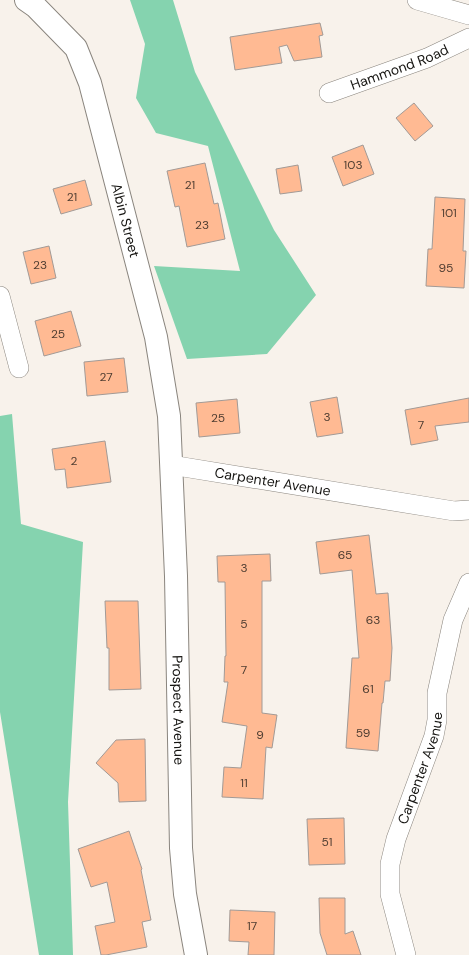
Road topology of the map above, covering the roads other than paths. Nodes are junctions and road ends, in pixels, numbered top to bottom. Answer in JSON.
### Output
{"nodes":[{"id":1,"x":26,"y":0,"type":"edge"},
{"id":2,"x":417,"y":0,"type":"edge"},
{"id":3,"x":469,"y":15,"type":"edge"},
{"id":4,"x":469,"y":38,"type":"edge"},
{"id":5,"x":329,"y":93,"type":"dead end"},
{"id":6,"x":0,"y":296,"type":"edge"},
{"id":7,"x":19,"y":368,"type":"dead end"},
{"id":8,"x":171,"y":465,"type":"junction"},
{"id":9,"x":469,"y":510,"type":"edge"},
{"id":10,"x":469,"y":583,"type":"edge"},
{"id":11,"x":196,"y":955,"type":"edge"},
{"id":12,"x":406,"y":955,"type":"edge"}],
"edges":[{"from":1,"to":8,"type":"main road","name":"Albin Street"},
{"from":2,"to":3,"type":"street"},
{"from":4,"to":5,"type":"street","name":"Hammond Road"},
{"from":6,"to":7,"type":"street"},
{"from":8,"to":9,"type":"street","name":"Carpenter Avenue"},
{"from":8,"to":11,"type":"main road","name":"Prospect Avenue"},
{"from":10,"to":12,"type":"street","name":"Carpenter Avenue"}]}
